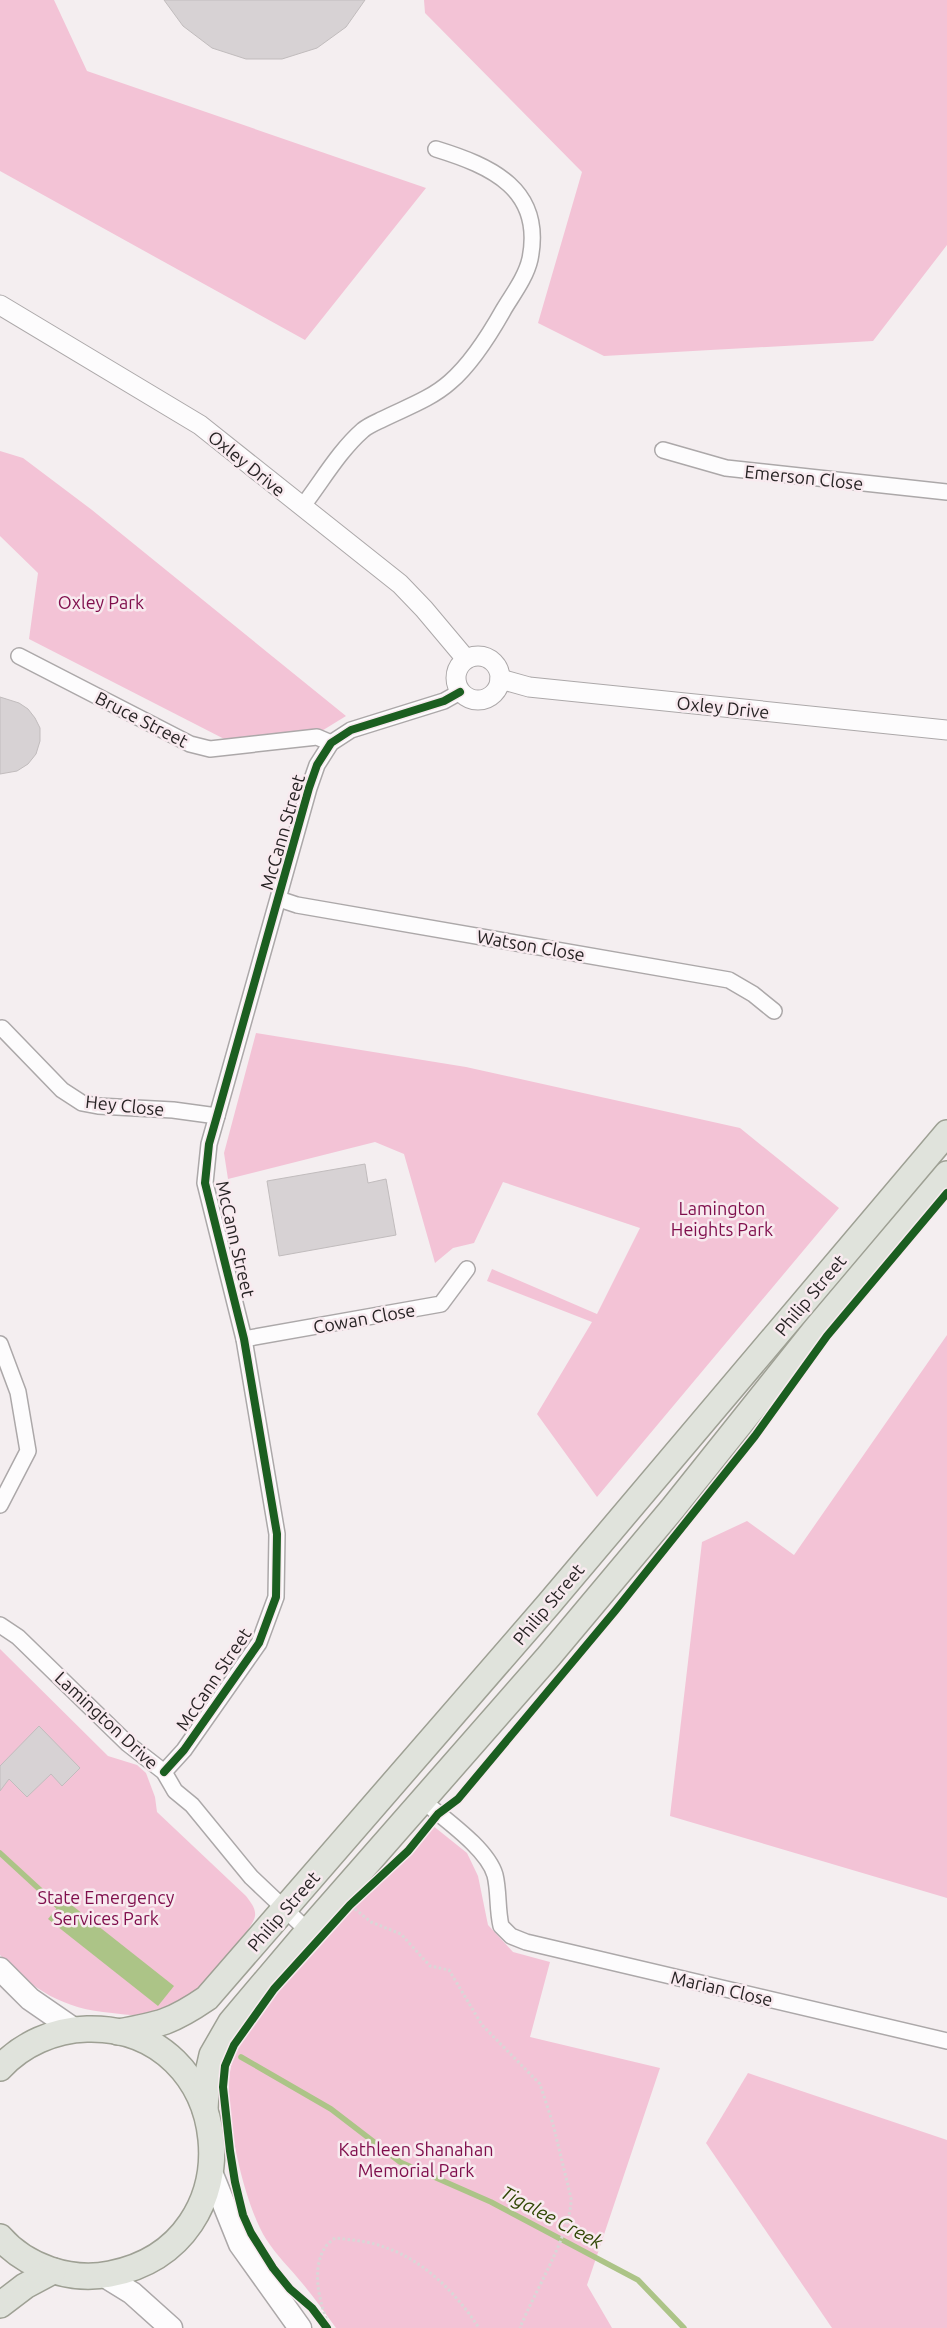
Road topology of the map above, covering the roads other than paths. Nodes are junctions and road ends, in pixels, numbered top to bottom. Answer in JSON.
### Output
{"nodes":[{"id":1,"x":436,"y":149,"type":"dead end"},
{"id":2,"x":0,"y":305,"type":"edge"},
{"id":3,"x":663,"y":450,"type":"dead end"},
{"id":4,"x":947,"y":492,"type":"edge"},
{"id":5,"x":302,"y":507,"type":"junction"},
{"id":6,"x":20,"y":656,"type":"dead end"},
{"id":7,"x":466,"y":659,"type":"junction"},
{"id":8,"x":500,"y":679,"type":"junction"},
{"id":9,"x":460,"y":692,"type":"junction"},
{"id":10,"x":947,"y":730,"type":"edge"},
{"id":11,"x":332,"y":743,"type":"junction"},
{"id":12,"x":279,"y":899,"type":"junction"},
{"id":13,"x":774,"y":1011,"type":"dead end"},
{"id":14,"x":2,"y":1028,"type":"dead end"},
{"id":15,"x":217,"y":1116,"type":"junction"},
{"id":16,"x":947,"y":1133,"type":"edge"},
{"id":17,"x":947,"y":1174,"type":"edge"},
{"id":18,"x":467,"y":1269,"type":"dead end"},
{"id":19,"x":244,"y":1339,"type":"junction"},
{"id":20,"x":0,"y":1344,"type":"edge"},
{"id":21,"x":0,"y":1505,"type":"edge"},
{"id":22,"x":0,"y":1625,"type":"edge"},
{"id":23,"x":164,"y":1772,"type":"junction"},
{"id":24,"x":422,"y":1800,"type":"junction"},
{"id":25,"x":284,"y":1910,"type":"junction"},
{"id":26,"x":308,"y":1931,"type":"junction"},
{"id":27,"x":0,"y":1969,"type":"edge"},
{"id":28,"x":75,"y":2030,"type":"junction"},
{"id":29,"x":118,"y":2032,"type":"junction"},
{"id":30,"x":947,"y":2040,"type":"edge"},
{"id":31,"x":0,"y":2068,"type":"edge"},
{"id":32,"x":205,"y":2109,"type":"junction"},
{"id":33,"x":211,"y":2172,"type":"junction"},
{"id":34,"x":0,"y":2237,"type":"edge"},
{"id":35,"x":53,"y":2271,"type":"junction"},
{"id":36,"x":103,"y":2276,"type":"junction"},
{"id":37,"x":0,"y":2305,"type":"edge"},
{"id":38,"x":308,"y":2321,"type":"edge"},
{"id":39,"x":171,"y":2328,"type":"edge"}],
"edges":[{"from":1,"to":5,"type":"street"},
{"from":2,"to":5,"type":"street","name":"Oxley Drive"},
{"from":3,"to":4,"type":"street","name":"Emerson Close"},
{"from":5,"to":7,"type":"street","name":"Oxley Drive"},
{"from":6,"to":11,"type":"street","name":"Bruce Street"},
{"from":7,"to":8,"type":"street"},
{"from":7,"to":9,"type":"street"},
{"from":8,"to":9,"type":"street"},
{"from":8,"to":10,"type":"street","name":"Oxley Drive"},
{"from":9,"to":11,"type":"street","name":"McCann Street"},
{"from":11,"to":12,"type":"street","name":"McCann Street"},
{"from":12,"to":13,"type":"street","name":"Watson Close"},
{"from":12,"to":15,"type":"street","name":"McCann Street"},
{"from":14,"to":15,"type":"street","name":"Hey Close"},
{"from":15,"to":19,"type":"street","name":"McCann Street"},
{"from":16,"to":25,"type":"main road","name":"Philip Street"},
{"from":17,"to":24,"type":"main road","name":"Philip Street"},
{"from":18,"to":19,"type":"street","name":"Cowan Close"},
{"from":19,"to":23,"type":"street","name":"McCann Street"},
{"from":20,"to":21,"type":"street"},
{"from":22,"to":23,"type":"street","name":"Lamington Drive"},
{"from":23,"to":25,"type":"street","name":"Lamington Drive"},
{"from":24,"to":26,"type":"main road","name":"Philip Street"},
{"from":24,"to":30,"type":"street","name":"Marian Close"},
{"from":25,"to":26,"type":"street","name":"Lamington Drive"},
{"from":25,"to":29,"type":"main road","name":"Philip Street"},
{"from":26,"to":32,"type":"main road","name":"Philip Street"},
{"from":27,"to":28,"type":"main road"},
{"from":28,"to":29,"type":"main road"},
{"from":28,"to":31,"type":"main road"},
{"from":29,"to":32,"type":"main road"},
{"from":32,"to":33,"type":"main road"},
{"from":33,"to":36,"type":"main road"},
{"from":33,"to":38,"type":"main road"},
{"from":34,"to":35,"type":"main road"},
{"from":35,"to":36,"type":"main road"},
{"from":35,"to":37,"type":"main road"},
{"from":36,"to":39,"type":"main road"}]}
